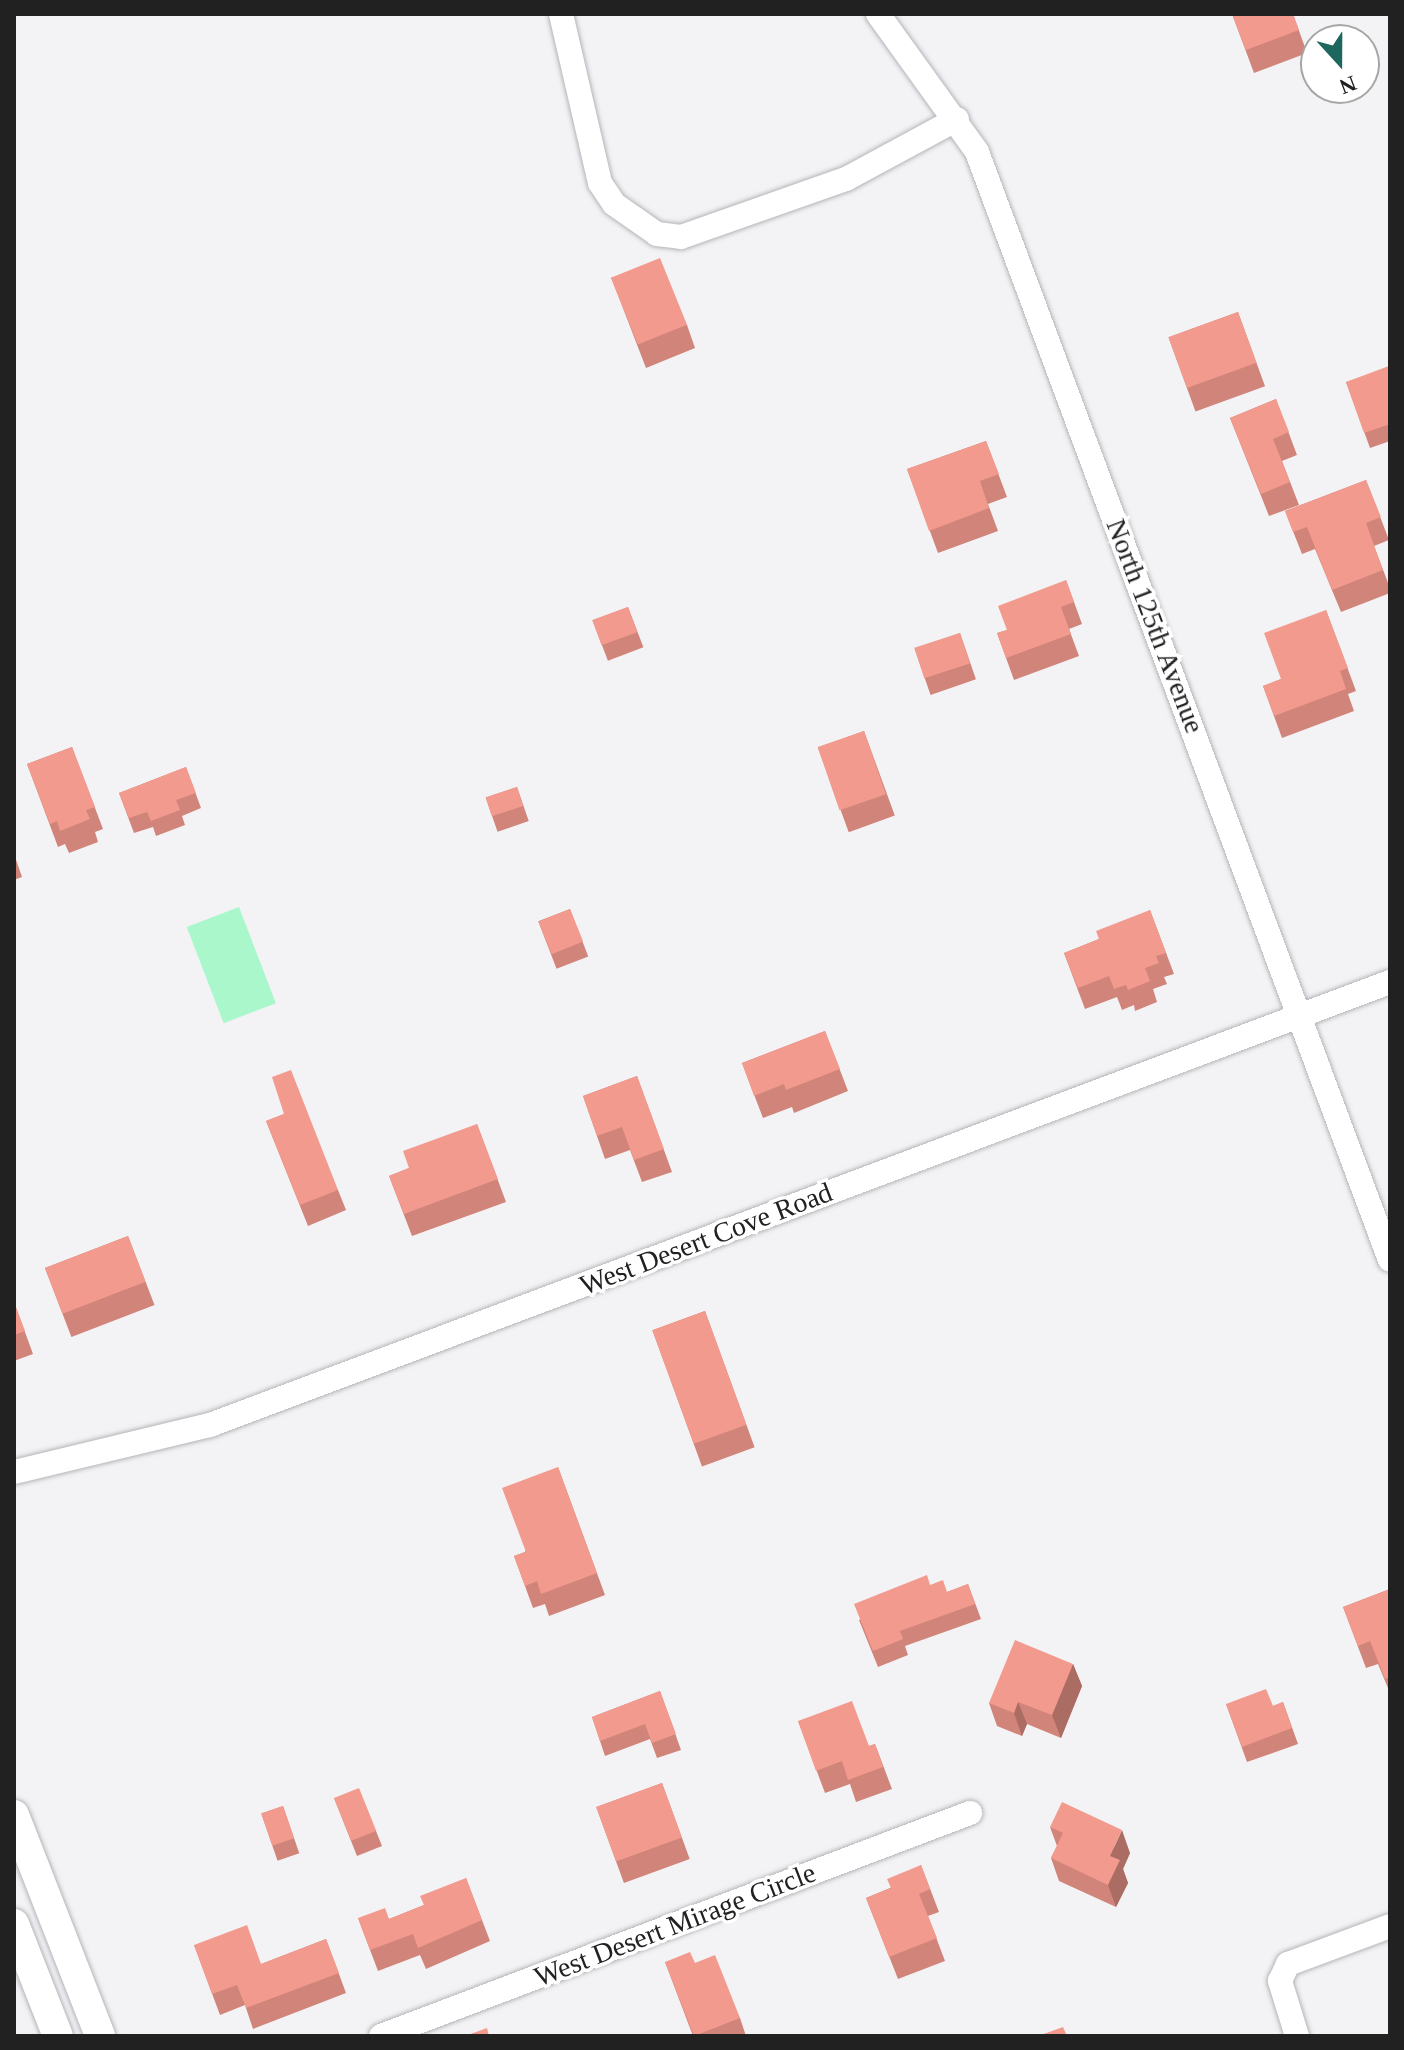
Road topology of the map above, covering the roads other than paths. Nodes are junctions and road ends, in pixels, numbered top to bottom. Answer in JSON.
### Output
{"nodes":[{"id":1,"x":561,"y":14,"type":"edge"},
{"id":2,"x":878,"y":14,"type":"edge"},
{"id":3,"x":957,"y":119,"type":"junction"},
{"id":4,"x":1390,"y":982,"type":"edge"},
{"id":5,"x":1300,"y":1015,"type":"junction"},
{"id":6,"x":1390,"y":1260,"type":"edge"},
{"id":7,"x":14,"y":1472,"type":"edge"},
{"id":8,"x":970,"y":1813,"type":"dead end"},
{"id":9,"x":14,"y":1815,"type":"edge"},
{"id":10,"x":14,"y":1924,"type":"edge"},
{"id":11,"x":1390,"y":1926,"type":"edge"},
{"id":12,"x":58,"y":2036,"type":"edge"},
{"id":13,"x":100,"y":2036,"type":"edge"},
{"id":14,"x":381,"y":2036,"type":"edge"},
{"id":15,"x":1297,"y":2036,"type":"edge"}],
"edges":[{"from":1,"to":3,"type":"street"},
{"from":2,"to":3,"type":"street","name":"North 125th Avenue"},
{"from":3,"to":5,"type":"street","name":"North 125th Avenue"},
{"from":4,"to":5,"type":"street","name":"West Desert Cove Road"},
{"from":5,"to":6,"type":"street","name":"North 125th Avenue"},
{"from":5,"to":7,"type":"street","name":"West Desert Cove Road"},
{"from":8,"to":14,"type":"street","name":"West Desert Mirage Circle"},
{"from":9,"to":13,"type":"main road"},
{"from":10,"to":12,"type":"main road"},
{"from":11,"to":15,"type":"street"}]}
